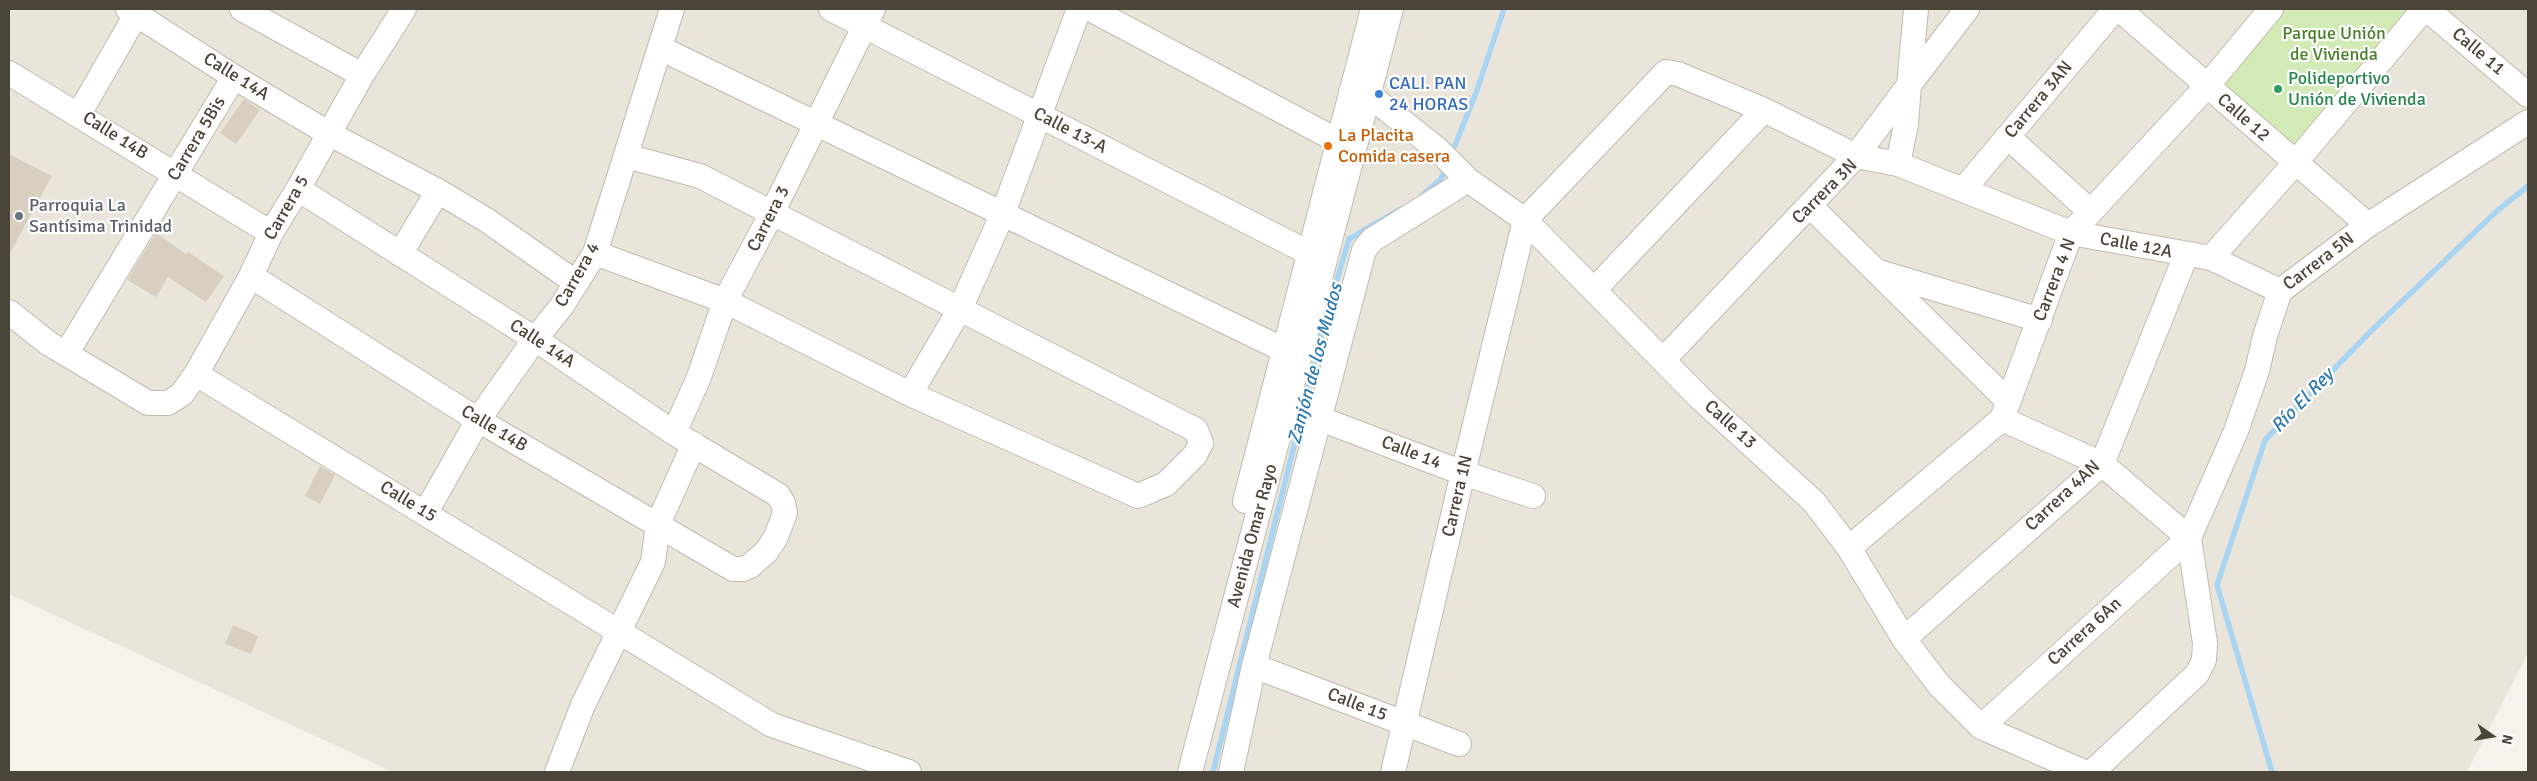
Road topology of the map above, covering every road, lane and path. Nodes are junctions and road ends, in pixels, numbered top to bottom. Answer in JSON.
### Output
{"nodes":[{"id":1,"x":242,"y":9,"type":"edge"},
{"id":2,"x":404,"y":9,"type":"edge"},
{"id":3,"x":672,"y":9,"type":"edge"},
{"id":4,"x":831,"y":9,"type":"edge"},
{"id":5,"x":1079,"y":9,"type":"edge"},
{"id":6,"x":1090,"y":9,"type":"edge"},
{"id":7,"x":1916,"y":9,"type":"edge"},
{"id":8,"x":1967,"y":9,"type":"edge"},
{"id":9,"x":2115,"y":9,"type":"edge"},
{"id":10,"x":2119,"y":9,"type":"edge"},
{"id":11,"x":2272,"y":9,"type":"edge"},
{"id":12,"x":2426,"y":9,"type":"edge"},
{"id":13,"x":1379,"y":10,"type":"edge"},
{"id":14,"x":133,"y":11,"type":"edge"},
{"id":15,"x":869,"y":17,"type":"edge"},
{"id":16,"x":660,"y":48,"type":"junction"},
{"id":17,"x":9,"y":74,"type":"edge"},
{"id":18,"x":362,"y":75,"type":"junction"},
{"id":19,"x":234,"y":77,"type":"junction"},
{"id":20,"x":1910,"y":85,"type":"junction"},
{"id":21,"x":2207,"y":86,"type":"junction"},
{"id":22,"x":1360,"y":94,"type":"junction"},
{"id":23,"x":2528,"y":95,"type":"edge"},
{"id":24,"x":1764,"y":110,"type":"junction"},
{"id":25,"x":79,"y":114,"type":"junction"},
{"id":26,"x":1039,"y":115,"type":"junction"},
{"id":27,"x":2528,"y":122,"type":"edge"},
{"id":28,"x":816,"y":123,"type":"junction"},
{"id":29,"x":328,"y":132,"type":"junction"},
{"id":30,"x":2008,"y":137,"type":"junction"},
{"id":31,"x":1338,"y":141,"type":"junction"},
{"id":32,"x":626,"y":156,"type":"junction"},
{"id":33,"x":1856,"y":156,"type":"junction"},
{"id":34,"x":2295,"y":163,"type":"junction"},
{"id":35,"x":1898,"y":164,"type":"junction"},
{"id":36,"x":1453,"y":165,"type":"junction"},
{"id":37,"x":175,"y":174,"type":"junction"},
{"id":38,"x":298,"y":189,"type":"junction"},
{"id":39,"x":1963,"y":190,"type":"junction"},
{"id":40,"x":438,"y":191,"type":"junction"},
{"id":41,"x":1810,"y":206,"type":"junction"},
{"id":42,"x":2092,"y":212,"type":"junction"},
{"id":43,"x":772,"y":213,"type":"junction"},
{"id":44,"x":1003,"y":213,"type":"junction"},
{"id":45,"x":1525,"y":220,"type":"junction"},
{"id":46,"x":2368,"y":225,"type":"junction"},
{"id":47,"x":270,"y":233,"type":"junction"},
{"id":48,"x":2071,"y":233,"type":"junction"},
{"id":49,"x":595,"y":253,"type":"junction"},
{"id":50,"x":1309,"y":253,"type":"junction"},
{"id":51,"x":400,"y":254,"type":"junction"},
{"id":52,"x":2186,"y":255,"type":"junction"},
{"id":53,"x":2211,"y":258,"type":"junction"},
{"id":54,"x":1876,"y":271,"type":"junction"},
{"id":55,"x":251,"y":276,"type":"junction"},
{"id":56,"x":575,"y":282,"type":"junction"},
{"id":57,"x":1594,"y":290,"type":"junction"},
{"id":58,"x":2280,"y":291,"type":"junction"},
{"id":59,"x":725,"y":301,"type":"junction"},
{"id":60,"x":960,"y":309,"type":"junction"},
{"id":61,"x":9,"y":312,"type":"edge"},
{"id":62,"x":2040,"y":320,"type":"junction"},
{"id":63,"x":535,"y":339,"type":"junction"},
{"id":64,"x":1284,"y":350,"type":"junction"},
{"id":65,"x":66,"y":354,"type":"junction"},
{"id":66,"x":1663,"y":360,"type":"junction"},
{"id":67,"x":196,"y":374,"type":"junction"},
{"id":68,"x":910,"y":394,"type":"junction"},
{"id":69,"x":2005,"y":410,"type":"junction"},
{"id":70,"x":1318,"y":418,"type":"junction"},
{"id":71,"x":478,"y":420,"type":"junction"},
{"id":72,"x":684,"y":438,"type":"junction"},
{"id":73,"x":2102,"y":464,"type":"junction"},
{"id":74,"x":1462,"y":473,"type":"junction"},
{"id":75,"x":1533,"y":496,"type":"dead end"},
{"id":76,"x":426,"y":512,"type":"junction"},
{"id":77,"x":658,"y":524,"type":"junction"},
{"id":78,"x":2189,"y":538,"type":"junction"},
{"id":79,"x":1849,"y":548,"type":"junction"},
{"id":80,"x":743,"y":569,"type":"joint"},
{"id":81,"x":619,"y":632,"type":"junction"},
{"id":82,"x":1904,"y":639,"type":"junction"},
{"id":83,"x":1254,"y":666,"type":"junction"},
{"id":84,"x":1405,"y":723,"type":"junction"},
{"id":85,"x":1981,"y":727,"type":"junction"},
{"id":86,"x":1459,"y":744,"type":"dead end"},
{"id":87,"x":558,"y":772,"type":"edge"},
{"id":88,"x":909,"y":772,"type":"edge"},
{"id":89,"x":1175,"y":772,"type":"edge"},
{"id":90,"x":1190,"y":772,"type":"edge"},
{"id":91,"x":1231,"y":772,"type":"edge"},
{"id":92,"x":1393,"y":772,"type":"edge"},
{"id":93,"x":2084,"y":772,"type":"edge"},
{"id":94,"x":2092,"y":772,"type":"edge"}],
"edges":[{"from":1,"to":18,"type":"street"},
{"from":2,"to":18,"type":"street","name":"Carrera 5"},
{"from":3,"to":16,"type":"street","name":"Carrera 4"},
{"from":4,"to":15,"type":"street","name":"Calle 13-A"},
{"from":5,"to":26,"type":"street"},
{"from":6,"to":31,"type":"street"},
{"from":7,"to":20,"type":"street"},
{"from":8,"to":20,"type":"street"},
{"from":9,"to":30,"type":"street","name":"Carrera 3AN"},
{"from":10,"to":21,"type":"street","name":"Calle 12"},
{"from":11,"to":21,"type":"street","name":"Carrera 4 N"},
{"from":12,"to":23,"type":"street","name":"Calle 11"},
{"from":12,"to":34,"type":"street"},
{"from":13,"to":22,"type":"street","name":"Avenida Omar Rayo"},
{"from":14,"to":19,"type":"street","name":"Calle 14A"},
{"from":14,"to":25,"type":"street"},
{"from":15,"to":26,"type":"street","name":"Calle 13-A"},
{"from":15,"to":28,"type":"street","name":"Carrera 3"},
{"from":16,"to":28,"type":"street"},
{"from":16,"to":32,"type":"street","name":"Carrera 4"},
{"from":17,"to":25,"type":"street","name":"Calle 14B"},
{"from":18,"to":29,"type":"street","name":"Carrera 5"},
{"from":19,"to":29,"type":"street","name":"Calle 14A"},
{"from":19,"to":37,"type":"street","name":"Carrera 5Bis"},
{"from":20,"to":33,"type":"street"},
{"from":20,"to":35,"type":"street"},
{"from":21,"to":34,"type":"street","name":"Calle 12"},
{"from":21,"to":42,"type":"street","name":"Carrera 4 N"},
{"from":22,"to":31,"type":"street","name":"Avenida Omar Rayo"},
{"from":22,"to":36,"type":"street","name":"Calle 13"},
{"from":22,"to":90,"type":"street","name":"Avenida Omar Rayo"},
{"from":24,"to":33,"type":"street"},
{"from":24,"to":45,"type":"street"},
{"from":24,"to":57,"type":"street"},
{"from":25,"to":37,"type":"street","name":"Calle 14B"},
{"from":26,"to":44,"type":"street"},
{"from":26,"to":50,"type":"street","name":"Calle 13-A"},
{"from":27,"to":46,"type":"street","name":"Carrera 5N"},
{"from":28,"to":43,"type":"street","name":"Carrera 3"},
{"from":28,"to":44,"type":"street"},
{"from":29,"to":38,"type":"street","name":"Carrera 5"},
{"from":29,"to":40,"type":"street","name":"Calle 14A"},
{"from":30,"to":39,"type":"street","name":"Carrera 3AN"},
{"from":30,"to":42,"type":"street"},
{"from":31,"to":50,"type":"street","name":"Avenida Omar Rayo"},
{"from":32,"to":43,"type":"street"},
{"from":32,"to":49,"type":"street","name":"Carrera 4"},
{"from":33,"to":35,"type":"street","name":"Carrera 3N"},
{"from":33,"to":41,"type":"street","name":"Carrera 3N"},
{"from":34,"to":46,"type":"street","name":"Calle 12"},
{"from":34,"to":53,"type":"street"},
{"from":35,"to":39,"type":"street","name":"Carrera 3N"},
{"from":36,"to":45,"type":"street","name":"Calle 13"},
{"from":36,"to":70,"type":"street"},
{"from":37,"to":47,"type":"street","name":"Calle 14B"},
{"from":37,"to":65,"type":"street","name":"Carrera 5Bis"},
{"from":38,"to":47,"type":"street","name":"Carrera 5"},
{"from":38,"to":51,"type":"street","name":"Calle 14A"},
{"from":39,"to":48,"type":"street","name":"Calle 12A"},
{"from":40,"to":51,"type":"street"},
{"from":40,"to":56,"type":"street","name":"Calle 14A"},
{"from":41,"to":54,"type":"street"},
{"from":41,"to":66,"type":"street","name":"Carrera 3N"},
{"from":42,"to":48,"type":"street","name":"Carrera 4 N"},
{"from":43,"to":59,"type":"street","name":"Carrera 3"},
{"from":43,"to":60,"type":"street"},
{"from":44,"to":60,"type":"street"},
{"from":44,"to":64,"type":"street"},
{"from":45,"to":57,"type":"street","name":"Calle 13"},
{"from":45,"to":74,"type":"street","name":"Carrera 1N"},
{"from":46,"to":58,"type":"street","name":"Carrera 5N"},
{"from":47,"to":55,"type":"street","name":"Carrera 5"},
{"from":48,"to":52,"type":"street","name":"Calle 12A"},
{"from":48,"to":62,"type":"street","name":"Carrera 4 N"},
{"from":49,"to":56,"type":"street","name":"Carrera 4"},
{"from":49,"to":59,"type":"street"},
{"from":50,"to":64,"type":"street","name":"Avenida Omar Rayo"},
{"from":51,"to":63,"type":"street","name":"Calle 14A"},
{"from":52,"to":53,"type":"street","name":"Calle 12A"},
{"from":52,"to":73,"type":"street","name":"Carrera 4AN"},
{"from":53,"to":58,"type":"street","name":"Calle 12A"},
{"from":54,"to":62,"type":"street"},
{"from":54,"to":69,"type":"street"},
{"from":55,"to":67,"type":"street","name":"Carrera 5"},
{"from":55,"to":71,"type":"street","name":"Calle 14B"},
{"from":56,"to":63,"type":"street","name":"Carrera 4"},
{"from":57,"to":66,"type":"street","name":"Calle 13"},
{"from":58,"to":78,"type":"street","name":"Carrera 5N"},
{"from":59,"to":68,"type":"street"},
{"from":59,"to":72,"type":"street","name":"Carrera 3"},
{"from":60,"to":68,"type":"street"},
{"from":60,"to":68,"type":"street"},
{"from":61,"to":65,"type":"street"},
{"from":62,"to":69,"type":"street","name":"Carrera 4 N"},
{"from":63,"to":71,"type":"street","name":"Carrera 4"},
{"from":63,"to":72,"type":"street","name":"Calle 14A"},
{"from":64,"to":89,"type":"street","name":"Avenida Omar Rayo"},
{"from":65,"to":67,"type":"street","name":"Carrera 5"},
{"from":66,"to":79,"type":"street","name":"Calle 13"},
{"from":67,"to":76,"type":"street","name":"Calle 15"},
{"from":69,"to":73,"type":"street"},
{"from":69,"to":79,"type":"street","name":"Carrera 4 N"},
{"from":70,"to":74,"type":"street","name":"Calle 14"},
{"from":70,"to":83,"type":"street"},
{"from":71,"to":76,"type":"street","name":"Carrera 4"},
{"from":71,"to":77,"type":"street","name":"Calle 14B"},
{"from":72,"to":77,"type":"street","name":"Carrera 3"},
{"from":72,"to":80,"type":"street","name":"Calle 14A"},
{"from":73,"to":78,"type":"street"},
{"from":73,"to":82,"type":"street","name":"Carrera 4AN"},
{"from":74,"to":75,"type":"street","name":"Calle 14"},
{"from":74,"to":84,"type":"street","name":"Carrera 1N"},
{"from":76,"to":81,"type":"street","name":"Calle 15"},
{"from":77,"to":80,"type":"street","name":"Calle 14B"},
{"from":77,"to":81,"type":"street","name":"Carrera 3"},
{"from":78,"to":85,"type":"street","name":"Carrera 6An"},
{"from":78,"to":94,"type":"street"},
{"from":79,"to":82,"type":"street","name":"Calle 13"},
{"from":81,"to":87,"type":"street","name":"Carrera 3"},
{"from":81,"to":88,"type":"street","name":"Calle 15"},
{"from":82,"to":85,"type":"street","name":"Calle 13"},
{"from":83,"to":84,"type":"street","name":"Calle 15"},
{"from":83,"to":91,"type":"street"},
{"from":84,"to":86,"type":"street","name":"Calle 15"},
{"from":84,"to":92,"type":"street","name":"Carrera 1N"},
{"from":85,"to":93,"type":"street","name":"Calle 13"}]}
